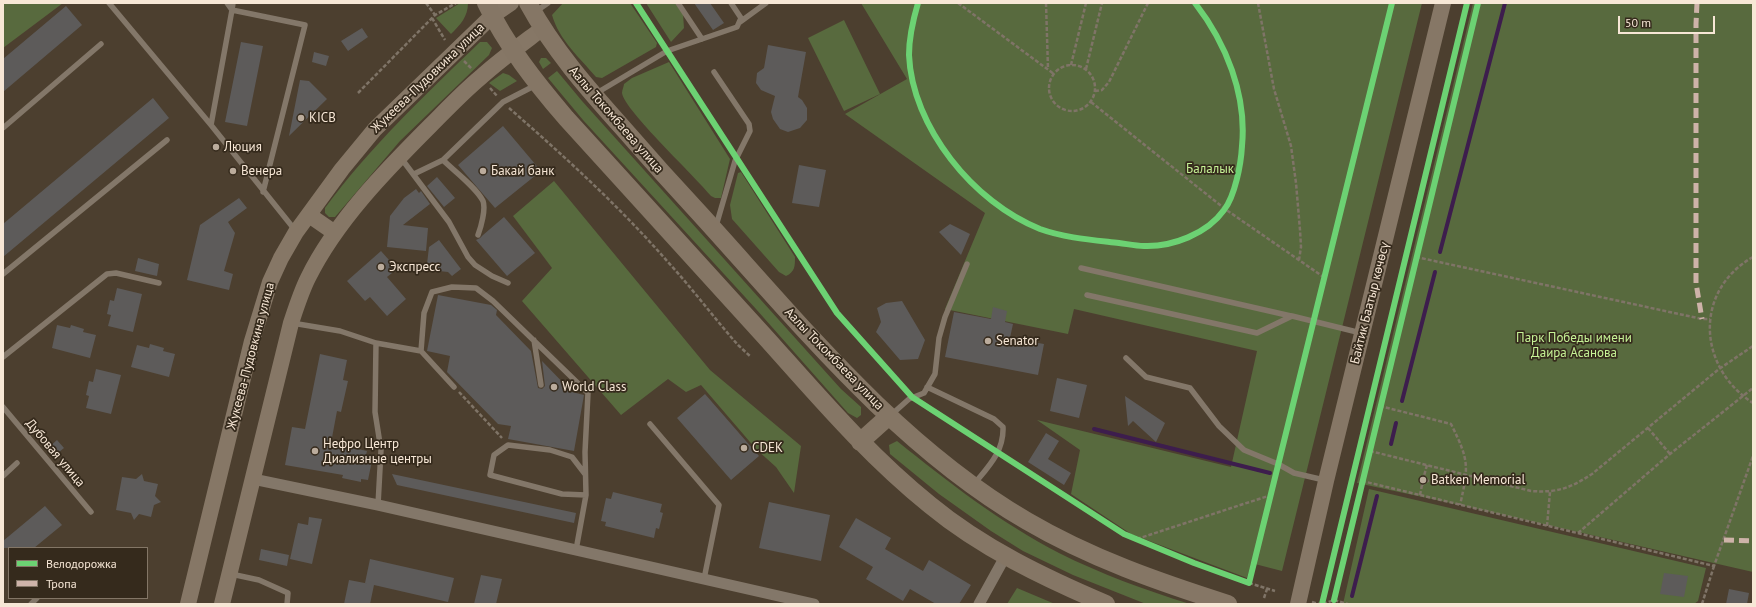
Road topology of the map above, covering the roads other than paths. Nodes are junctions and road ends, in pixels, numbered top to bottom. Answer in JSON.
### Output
{"nodes":[{"id":1,"x":108,"y":3,"type":"edge"},
{"id":2,"x":226,"y":3,"type":"edge"},
{"id":3,"x":233,"y":3,"type":"edge"},
{"id":4,"x":511,"y":3,"type":"edge"},
{"id":5,"x":678,"y":3,"type":"edge"},
{"id":6,"x":731,"y":3,"type":"edge"},
{"id":7,"x":766,"y":3,"type":"edge"},
{"id":8,"x":1443,"y":3,"type":"edge"},
{"id":9,"x":489,"y":9,"type":"edge"},
{"id":10,"x":232,"y":10,"type":"junction"},
{"id":11,"x":538,"y":12,"type":"edge"},
{"id":12,"x":740,"y":22,"type":"junction"},
{"id":13,"x":702,"y":39,"type":"junction"},
{"id":14,"x":101,"y":44,"type":"dead end"},
{"id":15,"x":513,"y":50,"type":"junction"},
{"id":16,"x":714,"y":72,"type":"dead end"},
{"id":17,"x":537,"y":85,"type":"junction"},
{"id":18,"x":593,"y":95,"type":"junction"},
{"id":19,"x":210,"y":125,"type":"junction"},
{"id":20,"x":3,"y":128,"type":"edge"},
{"id":21,"x":167,"y":140,"type":"dead end"},
{"id":22,"x":400,"y":156,"type":"junction"},
{"id":23,"x":443,"y":160,"type":"junction"},
{"id":24,"x":414,"y":174,"type":"junction"},
{"id":25,"x":263,"y":192,"type":"junction"},
{"id":26,"x":309,"y":215,"type":"junction"},
{"id":27,"x":715,"y":230,"type":"junction"},
{"id":28,"x":296,"y":232,"type":"junction"},
{"id":29,"x":335,"y":233,"type":"junction"},
{"id":30,"x":478,"y":235,"type":"dead end"},
{"id":31,"x":967,"y":264,"type":"dead end"},
{"id":32,"x":1081,"y":268,"type":"dead end"},
{"id":33,"x":3,"y":274,"type":"edge"},
{"id":34,"x":160,"y":283,"type":"dead end"},
{"id":35,"x":508,"y":283,"type":"dead end"},
{"id":36,"x":1087,"y":295,"type":"dead end"},
{"id":37,"x":1292,"y":316,"type":"junction"},
{"id":38,"x":291,"y":323,"type":"junction"},
{"id":39,"x":1362,"y":334,"type":"junction"},
{"id":40,"x":534,"y":340,"type":"junction"},
{"id":41,"x":376,"y":343,"type":"junction"},
{"id":42,"x":421,"y":351,"type":"junction"},
{"id":43,"x":3,"y":357,"type":"edge"},
{"id":44,"x":1126,"y":358,"type":"dead end"},
{"id":45,"x":540,"y":385,"type":"dead end"},
{"id":46,"x":454,"y":387,"type":"road end"},
{"id":47,"x":927,"y":387,"type":"junction"},
{"id":48,"x":3,"y":407,"type":"edge"},
{"id":49,"x":889,"y":416,"type":"junction"},
{"id":50,"x":650,"y":424,"type":"dead end"},
{"id":51,"x":860,"y":442,"type":"junction"},
{"id":52,"x":17,"y":463,"type":"dead end"},
{"id":53,"x":586,"y":475,"type":"junction"},
{"id":54,"x":3,"y":476,"type":"edge"},
{"id":55,"x":254,"y":479,"type":"junction"},
{"id":56,"x":1326,"y":481,"type":"junction"},
{"id":57,"x":974,"y":485,"type":"junction"},
{"id":58,"x":586,"y":495,"type":"junction"},
{"id":59,"x":378,"y":505,"type":"junction"},
{"id":60,"x":91,"y":512,"type":"dead end"},
{"id":61,"x":576,"y":550,"type":"junction"},
{"id":62,"x":1006,"y":555,"type":"junction"},
{"id":63,"x":230,"y":574,"type":"junction"},
{"id":64,"x":704,"y":579,"type":"junction"},
{"id":65,"x":793,"y":602,"type":"edge"},
{"id":66,"x":1305,"y":603,"type":"edge"},
{"id":67,"x":188,"y":604,"type":"edge"},
{"id":68,"x":222,"y":604,"type":"edge"},
{"id":69,"x":287,"y":604,"type":"edge"},
{"id":70,"x":814,"y":604,"type":"edge"},
{"id":71,"x":979,"y":604,"type":"edge"},
{"id":72,"x":1106,"y":604,"type":"edge"},
{"id":73,"x":1228,"y":604,"type":"edge"}],
"edges":[{"from":1,"to":19,"type":"lane"},
{"from":2,"to":10,"type":"lane"},
{"from":3,"to":10,"type":"lane"},
{"from":4,"to":9,"type":"main road","name":"Жукеева-Пудовкина улица"},
{"from":5,"to":13,"type":"lane"},
{"from":6,"to":12,"type":"lane"},
{"from":7,"to":12,"type":"lane"},
{"from":8,"to":39,"type":"main road","name":"Байтик Баатыр көчөсү"},
{"from":9,"to":15,"type":"main road"},
{"from":9,"to":26,"type":"main road","name":"Жукеева-Пудовкина улица"},
{"from":10,"to":19,"type":"lane"},
{"from":10,"to":25,"type":"lane"},
{"from":11,"to":15,"type":"main road"},
{"from":11,"to":18,"type":"main road","name":"Аалы Токомбаева улица"},
{"from":12,"to":13,"type":"lane"},
{"from":13,"to":18,"type":"lane"},
{"from":14,"to":20,"type":"lane"},
{"from":15,"to":17,"type":"main road"},
{"from":15,"to":22,"type":"main road"},
{"from":16,"to":27,"type":"lane"},
{"from":17,"to":23,"type":"lane"},
{"from":17,"to":51,"type":"main road"},
{"from":18,"to":27,"type":"main road","name":"Аалы Токомбаева улица"},
{"from":19,"to":25,"type":"lane"},
{"from":21,"to":33,"type":"lane"},
{"from":22,"to":24,"type":"lane"},
{"from":22,"to":29,"type":"main road"},
{"from":23,"to":24,"type":"lane"},
{"from":23,"to":30,"type":"lane"},
{"from":24,"to":35,"type":"lane"},
{"from":25,"to":28,"type":"lane"},
{"from":26,"to":28,"type":"main road","name":"Жукеева-Пудовкина улица"},
{"from":26,"to":29,"type":"main road"},
{"from":27,"to":49,"type":"main road","name":"Аалы Токомбаева улица"},
{"from":28,"to":67,"type":"main road","name":"Жукеева-Пудовкина улица"},
{"from":29,"to":38,"type":"main road"},
{"from":31,"to":47,"type":"lane"},
{"from":32,"to":37,"type":"lane"},
{"from":34,"to":43,"type":"lane"},
{"from":36,"to":37,"type":"lane"},
{"from":37,"to":39,"type":"lane"},
{"from":38,"to":41,"type":"lane"},
{"from":38,"to":55,"type":"main road"},
{"from":39,"to":56,"type":"main road","name":"Байтик Баатыр көчөсү"},
{"from":40,"to":42,"type":"lane"},
{"from":40,"to":45,"type":"lane"},
{"from":40,"to":53,"type":"lane"},
{"from":41,"to":42,"type":"lane"},
{"from":41,"to":59,"type":"lane"},
{"from":42,"to":46,"type":"lane"},
{"from":44,"to":56,"type":"lane"},
{"from":47,"to":49,"type":"lane"},
{"from":47,"to":57,"type":"lane"},
{"from":48,"to":60,"type":"lane","name":"Дубовая улица"},
{"from":49,"to":51,"type":"main road"},
{"from":49,"to":57,"type":"main road","name":"Аалы Токомбаева улица"},
{"from":50,"to":64,"type":"lane"},
{"from":51,"to":62,"type":"main road"},
{"from":52,"to":54,"type":"lane"},
{"from":53,"to":58,"type":"lane"},
{"from":53,"to":58,"type":"lane"},
{"from":55,"to":59,"type":"street"},
{"from":55,"to":63,"type":"main road"},
{"from":56,"to":66,"type":"main road","name":"Байтик Баатыр көчөсү"},
{"from":57,"to":73,"type":"main road","name":"Аалы Токомбаева улица"},
{"from":58,"to":61,"type":"lane"},
{"from":59,"to":61,"type":"street"},
{"from":61,"to":64,"type":"street"},
{"from":62,"to":71,"type":"street"},
{"from":62,"to":72,"type":"main road"},
{"from":63,"to":68,"type":"main road"},
{"from":63,"to":69,"type":"lane"},
{"from":64,"to":65,"type":"street"},
{"from":65,"to":70,"type":"street"}]}
